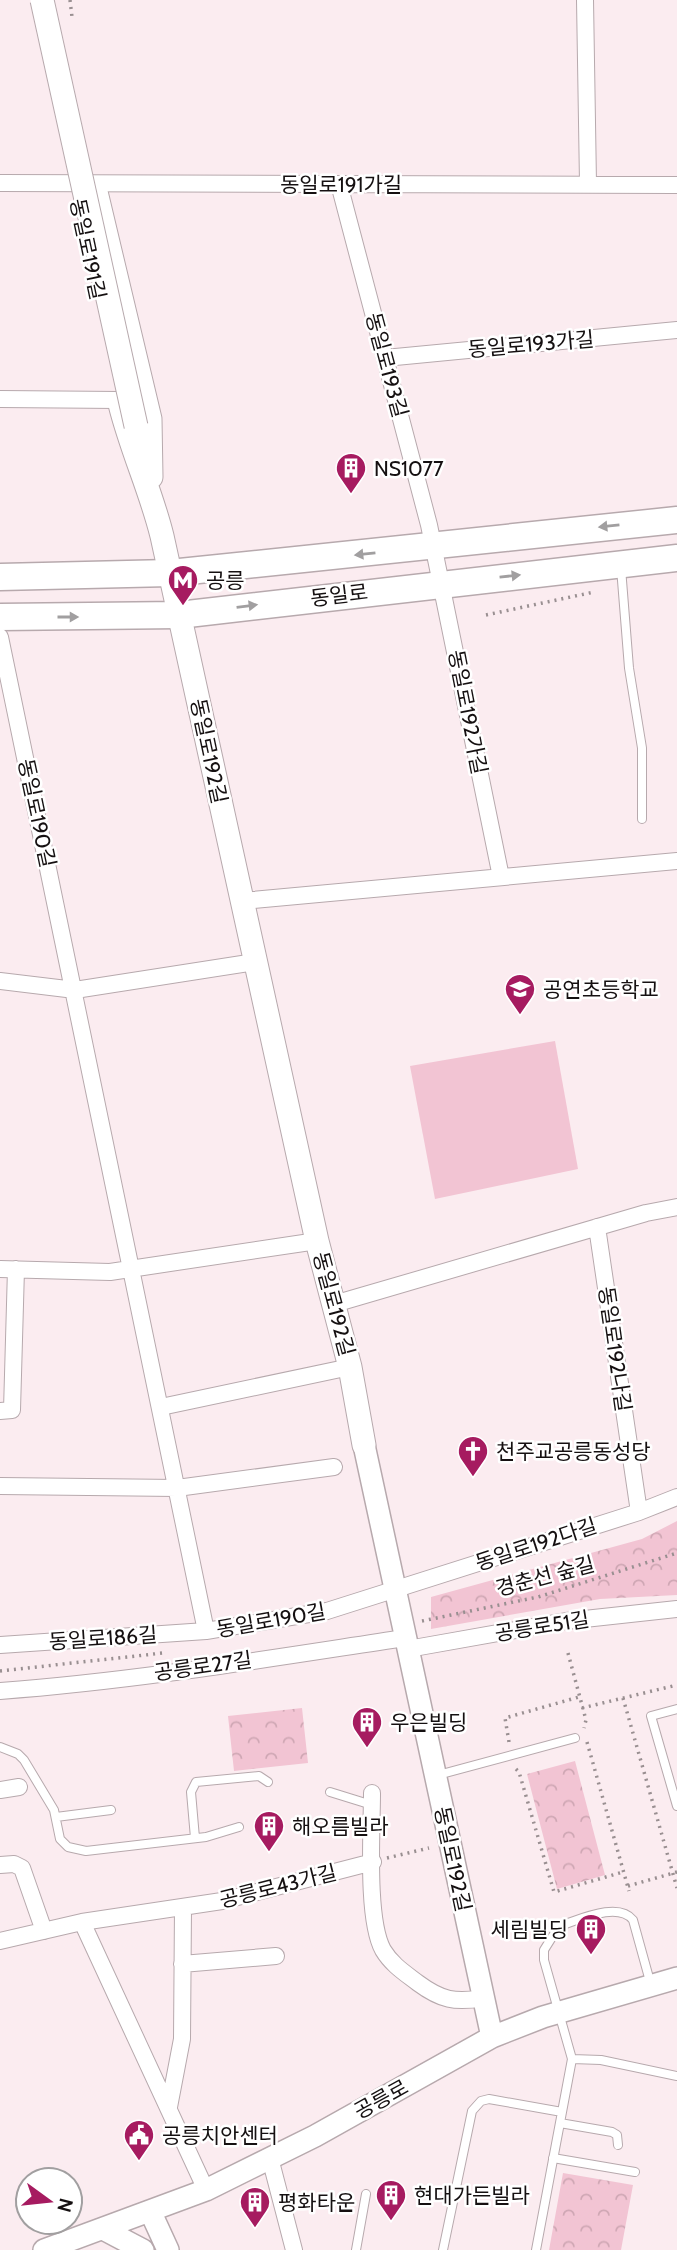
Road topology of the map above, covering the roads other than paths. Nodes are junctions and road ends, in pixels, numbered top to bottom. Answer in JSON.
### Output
{"nodes":[{"id":1,"x":34,"y":0,"type":"edge"},
{"id":2,"x":42,"y":0,"type":"edge"},
{"id":3,"x":53,"y":0,"type":"edge"},
{"id":4,"x":585,"y":0,"type":"edge"},
{"id":5,"x":0,"y":183,"type":"edge"},
{"id":6,"x":84,"y":183,"type":"junction"},
{"id":7,"x":588,"y":183,"type":"junction"},
{"id":8,"x":340,"y":184,"type":"junction"},
{"id":9,"x":677,"y":185,"type":"edge"},
{"id":10,"x":677,"y":330,"type":"edge"},
{"id":11,"x":385,"y":358,"type":"junction"},
{"id":12,"x":0,"y":399,"type":"edge"},
{"id":13,"x":119,"y":400,"type":"junction"},
{"id":14,"x":152,"y":494,"type":"junction"},
{"id":15,"x":677,"y":520,"type":"edge"},
{"id":16,"x":433,"y":547,"type":"junction"},
{"id":17,"x":677,"y":558,"type":"edge"},
{"id":18,"x":620,"y":565,"type":"junction"},
{"id":19,"x":170,"y":573,"type":"junction"},
{"id":20,"x":0,"y":577,"type":"edge"},
{"id":21,"x":442,"y":583,"type":"junction"},
{"id":22,"x":179,"y":615,"type":"junction"},
{"id":23,"x":0,"y":617,"type":"edge"},
{"id":24,"x":0,"y":636,"type":"edge"},
{"id":25,"x":4,"y":681,"type":"edge"},
{"id":26,"x":642,"y":818,"type":"dead end"},
{"id":27,"x":677,"y":861,"type":"edge"},
{"id":28,"x":501,"y":877,"type":"junction"},
{"id":29,"x":242,"y":901,"type":"junction"},
{"id":30,"x":255,"y":962,"type":"junction"},
{"id":31,"x":0,"y":981,"type":"edge"},
{"id":32,"x":75,"y":990,"type":"junction"},
{"id":33,"x":677,"y":1207,"type":"edge"},
{"id":34,"x":597,"y":1227,"type":"junction"},
{"id":35,"x":317,"y":1241,"type":"junction"},
{"id":36,"x":8,"y":1269,"type":"edge"},
{"id":37,"x":132,"y":1269,"type":"junction"},
{"id":38,"x":334,"y":1304,"type":"junction"},
{"id":39,"x":350,"y":1367,"type":"junction"},
{"id":40,"x":161,"y":1407,"type":"junction"},
{"id":41,"x":0,"y":1411,"type":"edge"},
{"id":42,"x":364,"y":1445,"type":"joint"},
{"id":43,"x":334,"y":1467,"type":"dead end"},
{"id":44,"x":0,"y":1486,"type":"edge"},
{"id":45,"x":177,"y":1488,"type":"junction"},
{"id":46,"x":677,"y":1497,"type":"edge"},
{"id":47,"x":639,"y":1512,"type":"junction"},
{"id":48,"x":395,"y":1591,"type":"junction"},
{"id":49,"x":677,"y":1609,"type":"edge"},
{"id":50,"x":206,"y":1631,"type":"junction"},
{"id":51,"x":411,"y":1636,"type":"junction"},
{"id":52,"x":0,"y":1645,"type":"edge"},
{"id":53,"x":0,"y":1691,"type":"edge"},
{"id":54,"x":677,"y":1709,"type":"edge"},
{"id":55,"x":575,"y":1738,"type":"dead end"},
{"id":56,"x":0,"y":1747,"type":"edge"},
{"id":57,"x":435,"y":1776,"type":"junction"},
{"id":58,"x":268,"y":1782,"type":"dead end"},
{"id":59,"x":19,"y":1787,"type":"dead end"},
{"id":60,"x":0,"y":1790,"type":"edge"},
{"id":61,"x":330,"y":1792,"type":"dead end"},
{"id":62,"x":372,"y":1799,"type":"joint"},
{"id":63,"x":677,"y":1806,"type":"edge"},
{"id":64,"x":111,"y":1810,"type":"dead end"},
{"id":65,"x":56,"y":1817,"type":"junction"},
{"id":66,"x":239,"y":1827,"type":"dead end"},
{"id":67,"x":195,"y":1838,"type":"junction"},
{"id":68,"x":373,"y":1862,"type":"junction"},
{"id":69,"x":0,"y":1865,"type":"edge"},
{"id":70,"x":183,"y":1908,"type":"junction"},
{"id":71,"x":82,"y":1922,"type":"junction"},
{"id":72,"x":44,"y":1931,"type":"junction"},
{"id":73,"x":0,"y":1941,"type":"edge"},
{"id":74,"x":276,"y":1956,"type":"dead end"},
{"id":75,"x":182,"y":1964,"type":"junction"},
{"id":76,"x":677,"y":1978,"type":"edge"},
{"id":77,"x":651,"y":1985,"type":"junction"},
{"id":78,"x":483,"y":1998,"type":"junction"},
{"id":79,"x":558,"y":2012,"type":"junction"},
{"id":80,"x":492,"y":2037,"type":"junction"},
{"id":81,"x":572,"y":2059,"type":"junction"},
{"id":82,"x":677,"y":2076,"type":"edge"},
{"id":83,"x":169,"y":2107,"type":"junction"},
{"id":84,"x":562,"y":2112,"type":"junction"},
{"id":85,"x":560,"y":2123,"type":"junction"},
{"id":86,"x":618,"y":2145,"type":"dead end"},
{"id":87,"x":270,"y":2158,"type":"junction"},
{"id":88,"x":554,"y":2158,"type":"junction"},
{"id":89,"x":635,"y":2172,"type":"dead end"},
{"id":90,"x":206,"y":2190,"type":"junction"},
{"id":91,"x":366,"y":2194,"type":"dead end"},
{"id":92,"x":151,"y":2213,"type":"junction"},
{"id":93,"x":103,"y":2229,"type":"junction"},
{"id":94,"x":44,"y":2250,"type":"edge"},
{"id":95,"x":142,"y":2250,"type":"edge"},
{"id":96,"x":168,"y":2250,"type":"edge"},
{"id":97,"x":294,"y":2250,"type":"edge"},
{"id":98,"x":356,"y":2250,"type":"edge"},
{"id":99,"x":443,"y":2250,"type":"edge"},
{"id":100,"x":536,"y":2250,"type":"edge"}],
"edges":[{"from":1,"to":6,"type":"main road","name":"동일로191길"},
{"from":2,"to":14,"type":"main road","name":"동일로191길","bridge":true},
{"from":3,"to":6,"type":"main road","name":"동일로191길"},
{"from":4,"to":7,"type":"street"},
{"from":5,"to":6,"type":"street","name":"동일로191가길"},
{"from":6,"to":8,"type":"street","name":"동일로191가길"},
{"from":6,"to":13,"type":"main road","name":"동일로191길"},
{"from":6,"to":14,"type":"main road","name":"동일로191길"},
{"from":7,"to":8,"type":"street","name":"동일로191가길"},
{"from":7,"to":9,"type":"street","name":"동일로191가길"},
{"from":8,"to":11,"type":"street","name":"동일로193길"},
{"from":10,"to":11,"type":"street","name":"동일로193가길"},
{"from":11,"to":16,"type":"street","name":"동일로193길"},
{"from":12,"to":13,"type":"street"},
{"from":13,"to":14,"type":"main road","name":"동일로191길"},
{"from":14,"to":19,"type":"main road","name":"동일로191길"},
{"from":15,"to":16,"type":"main road","name":"동일로","one_way":true},
{"from":16,"to":19,"type":"main road","name":"동일로","one_way":true},
{"from":16,"to":21,"type":"street","name":"동일로192가길"},
{"from":17,"to":18,"type":"main road","name":"동일로"},
{"from":21,"to":18,"type":"main road","name":"동일로","one_way":true},
{"from":18,"to":26,"type":"lane"},
{"from":19,"to":20,"type":"main road","name":"동일로"},
{"from":19,"to":22,"type":"main road","name":"동일로192길"},
{"from":22,"to":21,"type":"main road","name":"동일로","one_way":true},
{"from":21,"to":28,"type":"street","name":"동일로192가길"},
{"from":23,"to":22,"type":"main road","name":"동일로","one_way":true},
{"from":22,"to":29,"type":"main road","name":"동일로192길"},
{"from":24,"to":25,"type":"street","name":"동일로190길"},
{"from":25,"to":32,"type":"street","name":"동일로190길"},
{"from":27,"to":28,"type":"street"},
{"from":28,"to":29,"type":"street"},
{"from":29,"to":30,"type":"main road","name":"동일로192길"},
{"from":30,"to":32,"type":"street"},
{"from":30,"to":35,"type":"main road","name":"동일로192길"},
{"from":31,"to":32,"type":"street"},
{"from":32,"to":37,"type":"street","name":"동일로190길"},
{"from":33,"to":34,"type":"street"},
{"from":34,"to":38,"type":"street"},
{"from":34,"to":47,"type":"street","name":"동일로192나길"},
{"from":35,"to":37,"type":"street"},
{"from":35,"to":38,"type":"main road","name":"동일로192길"},
{"from":36,"to":37,"type":"street"},
{"from":36,"to":41,"type":"street"},
{"from":37,"to":40,"type":"street","name":"동일로190길"},
{"from":38,"to":39,"type":"main road","name":"동일로192길"},
{"from":39,"to":40,"type":"street"},
{"from":39,"to":42,"type":"main road","name":"동일로192길"},
{"from":40,"to":45,"type":"street","name":"동일로190길"},
{"from":42,"to":48,"type":"street","name":"동일로192길"},
{"from":43,"to":45,"type":"street"},
{"from":44,"to":45,"type":"street"},
{"from":45,"to":50,"type":"street","name":"동일로190길"},
{"from":46,"to":47,"type":"street","name":"동일로192다길"},
{"from":47,"to":48,"type":"street","name":"동일로192다길"},
{"from":48,"to":50,"type":"street","name":"동일로190길"},
{"from":48,"to":51,"type":"street","name":"동일로192길"},
{"from":49,"to":51,"type":"street","name":"공릉로51길"},
{"from":50,"to":52,"type":"street","name":"동일로186길"},
{"from":51,"to":53,"type":"street","name":"공릉로27길"},
{"from":51,"to":57,"type":"street","name":"동일로192길"},
{"from":54,"to":63,"type":"lane"},
{"from":55,"to":57,"type":"lane"},
{"from":56,"to":65,"type":"lane"},
{"from":57,"to":78,"type":"street","name":"동일로192길"},
{"from":58,"to":67,"type":"lane"},
{"from":59,"to":60,"type":"street"},
{"from":61,"to":62,"type":"lane"},
{"from":62,"to":68,"type":"street"},
{"from":64,"to":65,"type":"lane"},
{"from":65,"to":67,"type":"lane"},
{"from":66,"to":67,"type":"lane"},
{"from":68,"to":70,"type":"street","name":"공릉로43가길"},
{"from":68,"to":78,"type":"street"},
{"from":69,"to":72,"type":"street"},
{"from":70,"to":71,"type":"street","name":"공릉로43가길"},
{"from":70,"to":75,"type":"street"},
{"from":71,"to":72,"type":"street","name":"공릉로43가길"},
{"from":71,"to":83,"type":"street"},
{"from":72,"to":73,"type":"street","name":"공릉로43가길"},
{"from":74,"to":75,"type":"street"},
{"from":75,"to":83,"type":"street"},
{"from":76,"to":77,"type":"street","name":"공릉로"},
{"from":77,"to":79,"type":"street","name":"공릉로"},
{"from":77,"to":79,"type":"lane"},
{"from":78,"to":80,"type":"street","name":"동일로192길"},
{"from":79,"to":80,"type":"street","name":"공릉로"},
{"from":79,"to":81,"type":"lane"},
{"from":80,"to":87,"type":"street","name":"공릉로"},
{"from":81,"to":82,"type":"lane"},
{"from":81,"to":84,"type":"lane"},
{"from":83,"to":90,"type":"street"},
{"from":84,"to":85,"type":"lane"},
{"from":84,"to":99,"type":"lane"},
{"from":85,"to":86,"type":"lane"},
{"from":85,"to":88,"type":"lane"},
{"from":87,"to":90,"type":"street","name":"공릉로"},
{"from":87,"to":97,"type":"street"},
{"from":88,"to":89,"type":"lane"},
{"from":88,"to":100,"type":"lane"},
{"from":90,"to":92,"type":"street","name":"공릉로"},
{"from":91,"to":98,"type":"lane"},
{"from":92,"to":93,"type":"street","name":"공릉로"},
{"from":92,"to":96,"type":"street"},
{"from":93,"to":94,"type":"street","name":"공릉로"},
{"from":93,"to":95,"type":"street"}]}
